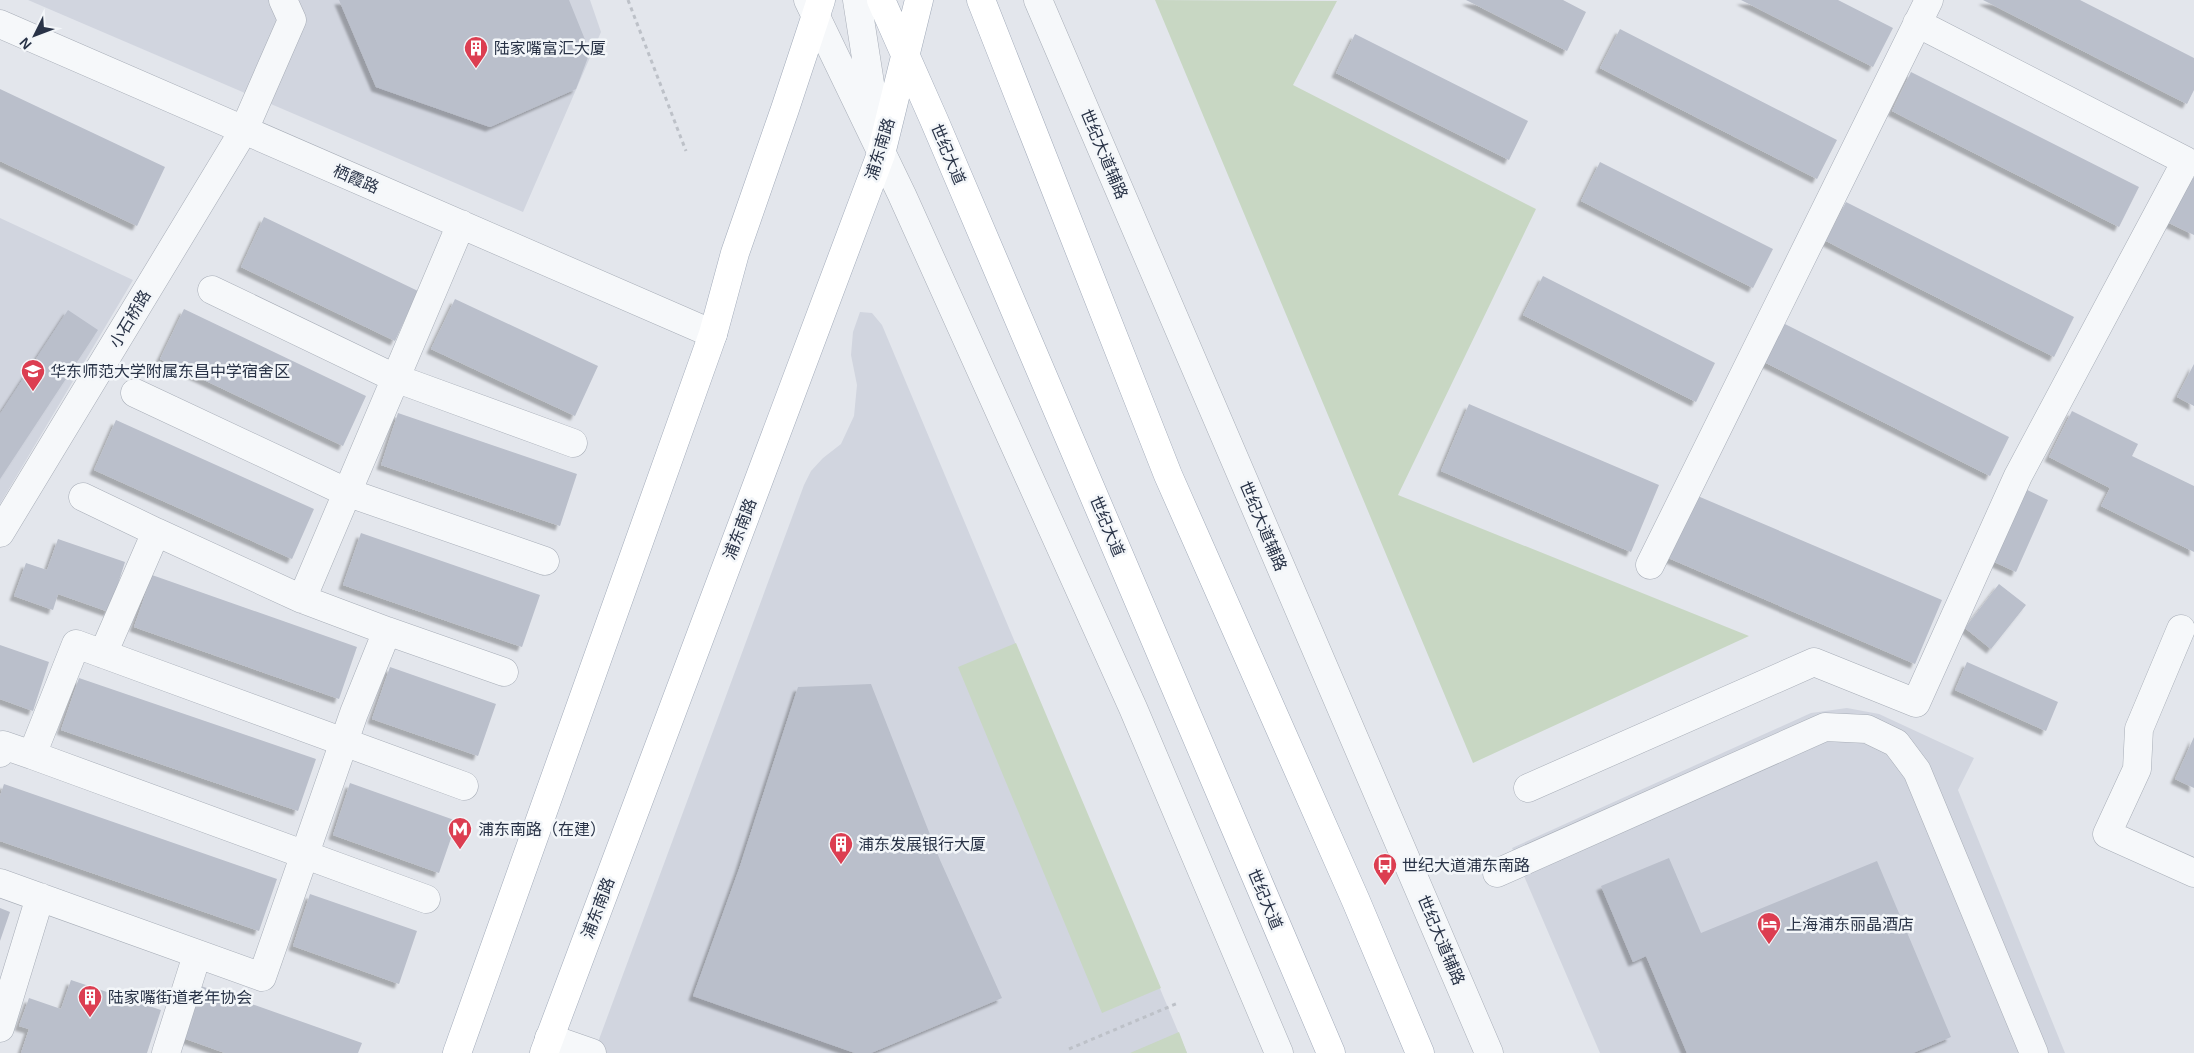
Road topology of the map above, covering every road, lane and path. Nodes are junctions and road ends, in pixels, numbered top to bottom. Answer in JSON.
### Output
{"nodes":[{"id":1,"x":283,"y":0,"type":"edge"},
{"id":2,"x":628,"y":0,"type":"edge"},
{"id":3,"x":856,"y":0,"type":"edge"},
{"id":4,"x":881,"y":0,"type":"edge"},
{"id":5,"x":919,"y":0,"type":"edge"},
{"id":6,"x":982,"y":0,"type":"edge"},
{"id":7,"x":1038,"y":0,"type":"edge"},
{"id":8,"x":815,"y":5,"type":"edge"},
{"id":9,"x":1923,"y":12,"type":"edge"},
{"id":10,"x":0,"y":24,"type":"edge"},
{"id":11,"x":906,"y":55,"type":"junction"},
{"id":12,"x":244,"y":130,"type":"junction"},
{"id":13,"x":686,"y":152,"type":"dead end"},
{"id":14,"x":881,"y":154,"type":"junction"},
{"id":15,"x":461,"y":224,"type":"junction"},
{"id":16,"x":212,"y":290,"type":"dead end"},
{"id":17,"x":713,"y":334,"type":"junction"},
{"id":18,"x":395,"y":378,"type":"junction"},
{"id":19,"x":135,"y":393,"type":"dead end"},
{"id":20,"x":573,"y":443,"type":"dead end"},
{"id":21,"x":346,"y":492,"type":"junction"},
{"id":22,"x":83,"y":496,"type":"dead end"},
{"id":23,"x":156,"y":532,"type":"junction"},
{"id":24,"x":0,"y":533,"type":"edge"},
{"id":25,"x":545,"y":561,"type":"dead end"},
{"id":26,"x":1650,"y":565,"type":"dead end"},
{"id":27,"x":302,"y":600,"type":"junction"},
{"id":28,"x":2181,"y":629,"type":"dead end"},
{"id":29,"x":387,"y":631,"type":"junction"},
{"id":30,"x":103,"y":654,"type":"junction"},
{"id":31,"x":504,"y":672,"type":"dead end"},
{"id":32,"x":344,"y":742,"type":"junction"},
{"id":33,"x":1,"y":747,"type":"edge"},
{"id":34,"x":32,"y":755,"type":"junction"},
{"id":35,"x":464,"y":786,"type":"dead end"},
{"id":36,"x":1528,"y":788,"type":"dead end"},
{"id":37,"x":306,"y":854,"type":"junction"},
{"id":38,"x":1497,"y":873,"type":"dead end"},
{"id":39,"x":2194,"y":873,"type":"edge"},
{"id":40,"x":0,"y":883,"type":"edge"},
{"id":41,"x":40,"y":897,"type":"junction"},
{"id":42,"x":426,"y":899,"type":"dead end"},
{"id":43,"x":197,"y":955,"type":"junction"},
{"id":44,"x":1178,"y":1003,"type":"dead end"},
{"id":45,"x":1,"y":1019,"type":"edge"},
{"id":46,"x":546,"y":1045,"type":"edge"},
{"id":47,"x":1069,"y":1049,"type":"dead end"},
{"id":48,"x":166,"y":1053,"type":"edge"},
{"id":49,"x":457,"y":1053,"type":"edge"},
{"id":50,"x":592,"y":1053,"type":"edge"},
{"id":51,"x":1279,"y":1053,"type":"edge"},
{"id":52,"x":1331,"y":1053,"type":"edge"},
{"id":53,"x":1420,"y":1053,"type":"edge"},
{"id":54,"x":1489,"y":1053,"type":"edge"},
{"id":55,"x":2034,"y":1053,"type":"edge"}],
"edges":[{"from":1,"to":12,"type":"street","name":"小石桥路"},
{"from":2,"to":13,"type":"path"},
{"from":3,"to":14,"type":"street"},
{"from":4,"to":11,"type":"main road","name":"世纪大道"},
{"from":5,"to":11,"type":"main road","name":"浦东南路"},
{"from":6,"to":53,"type":"main road"},
{"from":7,"to":54,"type":"street","name":"世纪大道辅路"},
{"from":8,"to":14,"type":"street"},
{"from":8,"to":17,"type":"main road"},
{"from":9,"to":26,"type":"street"},
{"from":9,"to":36,"type":"street"},
{"from":10,"to":12,"type":"street","name":"栖霞路"},
{"from":11,"to":14,"type":"main road","name":"浦东南路"},
{"from":11,"to":52,"type":"main road","name":"世纪大道"},
{"from":12,"to":15,"type":"street","name":"栖霞路"},
{"from":12,"to":24,"type":"street","name":"小石桥路"},
{"from":14,"to":46,"type":"main road","name":"浦东南路"},
{"from":14,"to":51,"type":"street"},
{"from":15,"to":17,"type":"street","name":"栖霞路"},
{"from":15,"to":18,"type":"street"},
{"from":16,"to":18,"type":"street"},
{"from":17,"to":49,"type":"main road"},
{"from":18,"to":20,"type":"street"},
{"from":18,"to":21,"type":"street"},
{"from":19,"to":21,"type":"street"},
{"from":21,"to":25,"type":"street"},
{"from":21,"to":27,"type":"street"},
{"from":22,"to":23,"type":"street"},
{"from":23,"to":27,"type":"street"},
{"from":23,"to":30,"type":"street"},
{"from":27,"to":29,"type":"street"},
{"from":28,"to":39,"type":"street"},
{"from":29,"to":31,"type":"street"},
{"from":29,"to":32,"type":"street"},
{"from":30,"to":32,"type":"street"},
{"from":30,"to":34,"type":"street"},
{"from":32,"to":35,"type":"street"},
{"from":32,"to":37,"type":"street"},
{"from":33,"to":34,"type":"street"},
{"from":34,"to":37,"type":"street"},
{"from":37,"to":42,"type":"street"},
{"from":37,"to":43,"type":"street"},
{"from":38,"to":55,"type":"street"},
{"from":40,"to":41,"type":"street"},
{"from":41,"to":43,"type":"street"},
{"from":41,"to":45,"type":"street"},
{"from":43,"to":48,"type":"street"},
{"from":44,"to":47,"type":"path"},
{"from":46,"to":50,"type":"street"}]}
